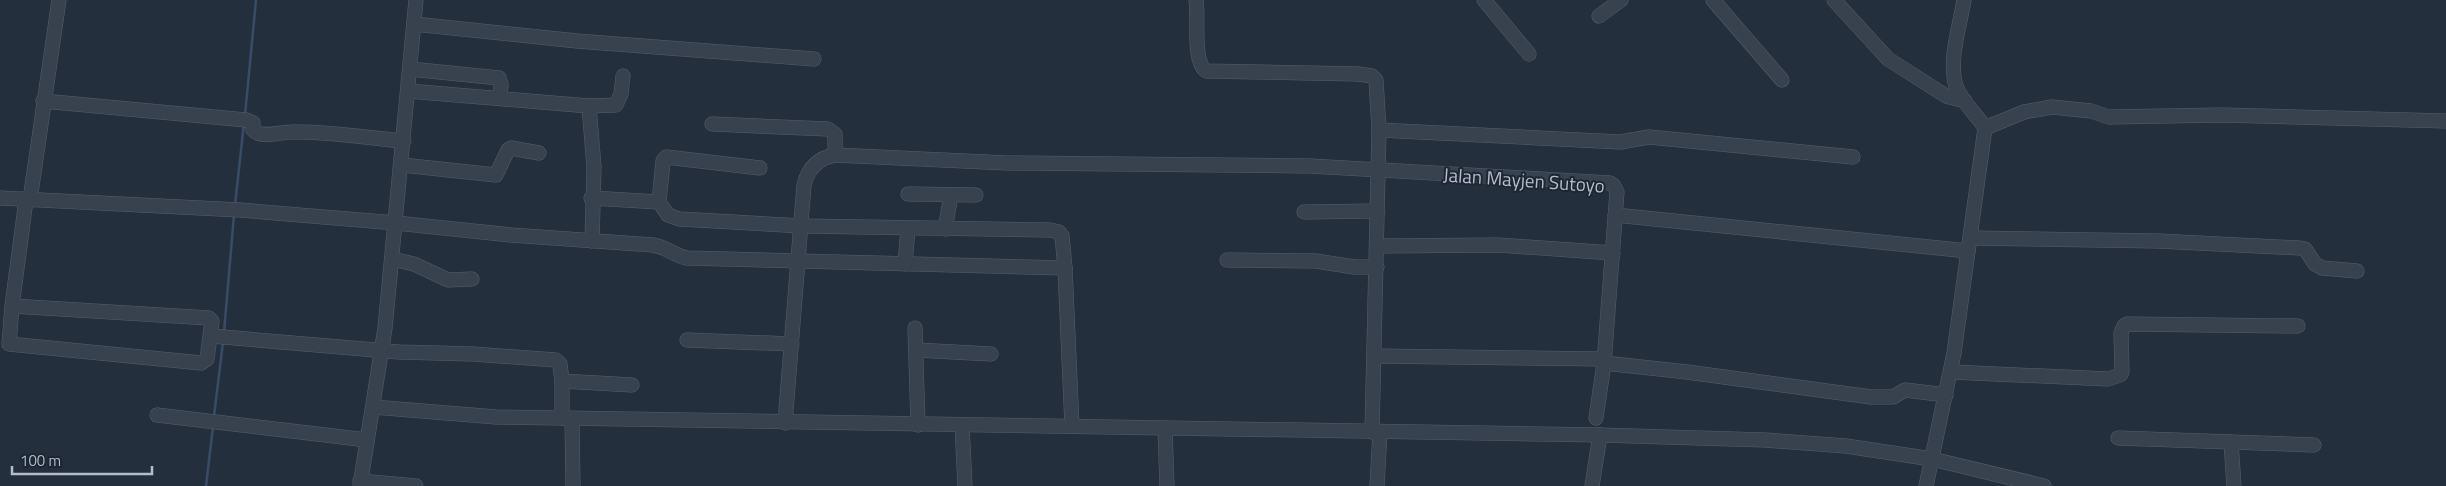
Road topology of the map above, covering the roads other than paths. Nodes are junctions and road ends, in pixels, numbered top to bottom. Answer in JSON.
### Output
{"nodes":[{"id":1,"x":59,"y":0,"type":"edge"},
{"id":2,"x":416,"y":0,"type":"edge"},
{"id":3,"x":1196,"y":0,"type":"edge"},
{"id":4,"x":1484,"y":0,"type":"edge"},
{"id":5,"x":1621,"y":0,"type":"edge"},
{"id":6,"x":1713,"y":0,"type":"edge"},
{"id":7,"x":1834,"y":0,"type":"edge"},
{"id":8,"x":1964,"y":0,"type":"edge"},
{"id":9,"x":1599,"y":16,"type":"dead end"},
{"id":10,"x":414,"y":24,"type":"junction"},
{"id":11,"x":1529,"y":54,"type":"dead end"},
{"id":12,"x":814,"y":59,"type":"dead end"},
{"id":13,"x":410,"y":69,"type":"junction"},
{"id":14,"x":623,"y":76,"type":"dead end"},
{"id":15,"x":1782,"y":80,"type":"dead end"},
{"id":16,"x":408,"y":91,"type":"junction"},
{"id":17,"x":500,"y":98,"type":"junction"},
{"id":18,"x":43,"y":101,"type":"junction"},
{"id":19,"x":1966,"y":101,"type":"junction"},
{"id":20,"x":589,"y":106,"type":"junction"},
{"id":21,"x":2446,"y":121,"type":"edge"},
{"id":22,"x":712,"y":124,"type":"dead end"},
{"id":23,"x":1985,"y":128,"type":"junction"},
{"id":24,"x":1379,"y":130,"type":"junction"},
{"id":25,"x":404,"y":141,"type":"junction"},
{"id":26,"x":539,"y":153,"type":"dead end"},
{"id":27,"x":835,"y":155,"type":"junction"},
{"id":28,"x":1853,"y":157,"type":"dead end"},
{"id":29,"x":402,"y":165,"type":"junction"},
{"id":30,"x":760,"y":168,"type":"dead end"},
{"id":31,"x":1378,"y":171,"type":"junction"},
{"id":32,"x":908,"y":194,"type":"dead end"},
{"id":33,"x":951,"y":195,"type":"junction"},
{"id":34,"x":976,"y":195,"type":"dead end"},
{"id":35,"x":29,"y":197,"type":"junction"},
{"id":36,"x":0,"y":198,"type":"edge"},
{"id":37,"x":591,"y":198,"type":"junction"},
{"id":38,"x":659,"y":202,"type":"junction"},
{"id":39,"x":1378,"y":211,"type":"junction"},
{"id":40,"x":1304,"y":212,"type":"dead end"},
{"id":41,"x":1616,"y":215,"type":"junction"},
{"id":42,"x":396,"y":223,"type":"junction"},
{"id":43,"x":802,"y":226,"type":"junction"},
{"id":44,"x":908,"y":228,"type":"junction"},
{"id":45,"x":945,"y":229,"type":"junction"},
{"id":46,"x":592,"y":241,"type":"junction"},
{"id":47,"x":1969,"y":245,"type":"junction"},
{"id":48,"x":1378,"y":246,"type":"junction"},
{"id":49,"x":1613,"y":253,"type":"junction"},
{"id":50,"x":392,"y":259,"type":"junction"},
{"id":51,"x":1227,"y":260,"type":"dead end"},
{"id":52,"x":799,"y":262,"type":"junction"},
{"id":53,"x":905,"y":264,"type":"junction"},
{"id":54,"x":1378,"y":267,"type":"junction"},
{"id":55,"x":1065,"y":268,"type":"junction"},
{"id":56,"x":2357,"y":271,"type":"dead end"},
{"id":57,"x":472,"y":280,"type":"dead end"},
{"id":58,"x":12,"y":306,"type":"junction"},
{"id":59,"x":2298,"y":326,"type":"dead end"},
{"id":60,"x":916,"y":328,"type":"dead end"},
{"id":61,"x":219,"y":337,"type":"junction"},
{"id":62,"x":687,"y":340,"type":"dead end"},
{"id":63,"x":792,"y":344,"type":"junction"},
{"id":64,"x":381,"y":350,"type":"junction"},
{"id":65,"x":916,"y":350,"type":"junction"},
{"id":66,"x":991,"y":354,"type":"dead end"},
{"id":67,"x":1374,"y":356,"type":"junction"},
{"id":68,"x":1604,"y":361,"type":"junction"},
{"id":69,"x":1951,"y":372,"type":"junction"},
{"id":70,"x":562,"y":381,"type":"junction"},
{"id":71,"x":632,"y":385,"type":"dead end"},
{"id":72,"x":1946,"y":395,"type":"junction"},
{"id":73,"x":372,"y":407,"type":"junction"},
{"id":74,"x":157,"y":415,"type":"dead end"},
{"id":75,"x":567,"y":418,"type":"junction"},
{"id":76,"x":785,"y":423,"type":"junction"},
{"id":77,"x":918,"y":425,"type":"junction"},
{"id":78,"x":962,"y":425,"type":"junction"},
{"id":79,"x":1072,"y":426,"type":"junction"},
{"id":80,"x":1596,"y":427,"type":"junction"},
{"id":81,"x":1165,"y":428,"type":"junction"},
{"id":82,"x":1376,"y":432,"type":"junction"},
{"id":83,"x":2118,"y":438,"type":"dead end"},
{"id":84,"x":367,"y":440,"type":"junction"},
{"id":85,"x":2232,"y":442,"type":"junction"},
{"id":86,"x":2314,"y":446,"type":"dead end"},
{"id":87,"x":1932,"y":459,"type":"junction"},
{"id":88,"x":360,"y":484,"type":"edge"},
{"id":89,"x":416,"y":486,"type":"edge"},
{"id":90,"x":573,"y":486,"type":"edge"},
{"id":91,"x":964,"y":486,"type":"edge"},
{"id":92,"x":1167,"y":486,"type":"edge"},
{"id":93,"x":1377,"y":486,"type":"edge"},
{"id":94,"x":1592,"y":486,"type":"edge"},
{"id":95,"x":1926,"y":486,"type":"edge"},
{"id":96,"x":2044,"y":486,"type":"edge"},
{"id":97,"x":2234,"y":486,"type":"edge"}],
"edges":[{"from":1,"to":18,"type":"street"},
{"from":2,"to":10,"type":"street"},
{"from":3,"to":24,"type":"street"},
{"from":4,"to":11,"type":"street"},
{"from":5,"to":9,"type":"street"},
{"from":6,"to":15,"type":"street"},
{"from":7,"to":19,"type":"street"},
{"from":8,"to":19,"type":"street"},
{"from":10,"to":12,"type":"street"},
{"from":10,"to":13,"type":"street"},
{"from":13,"to":16,"type":"street"},
{"from":13,"to":17,"type":"street"},
{"from":14,"to":20,"type":"street"},
{"from":16,"to":17,"type":"street"},
{"from":16,"to":25,"type":"street"},
{"from":17,"to":20,"type":"street"},
{"from":18,"to":25,"type":"street"},
{"from":18,"to":35,"type":"street"},
{"from":19,"to":23,"type":"street"},
{"from":20,"to":37,"type":"street"},
{"from":21,"to":23,"type":"street"},
{"from":22,"to":27,"type":"street"},
{"from":23,"to":47,"type":"street"},
{"from":24,"to":28,"type":"street"},
{"from":24,"to":31,"type":"street"},
{"from":25,"to":29,"type":"street"},
{"from":26,"to":29,"type":"street"},
{"from":27,"to":31,"type":"street","name":"Jalan Mayjen Sutoyo"},
{"from":27,"to":43,"type":"street"},
{"from":29,"to":42,"type":"street"},
{"from":30,"to":38,"type":"street"},
{"from":31,"to":39,"type":"street"},
{"from":31,"to":41,"type":"street","name":"Jalan Mayjen Sutoyo"},
{"from":32,"to":33,"type":"street"},
{"from":33,"to":34,"type":"street"},
{"from":33,"to":45,"type":"street"},
{"from":35,"to":36,"type":"street"},
{"from":35,"to":42,"type":"street"},
{"from":35,"to":58,"type":"street"},
{"from":37,"to":38,"type":"street"},
{"from":37,"to":46,"type":"street"},
{"from":38,"to":43,"type":"street"},
{"from":39,"to":40,"type":"street"},
{"from":39,"to":48,"type":"street"},
{"from":41,"to":47,"type":"street"},
{"from":41,"to":49,"type":"street","name":"Jalan Mayjen Sutoyo"},
{"from":42,"to":46,"type":"street"},
{"from":42,"to":50,"type":"street"},
{"from":43,"to":44,"type":"street"},
{"from":43,"to":52,"type":"street"},
{"from":44,"to":45,"type":"street"},
{"from":44,"to":53,"type":"street"},
{"from":45,"to":55,"type":"street"},
{"from":46,"to":52,"type":"street"},
{"from":47,"to":56,"type":"street"},
{"from":47,"to":69,"type":"street"},
{"from":48,"to":49,"type":"street"},
{"from":48,"to":54,"type":"street"},
{"from":49,"to":68,"type":"street","name":"Jalan Mayjen Sutoyo"},
{"from":50,"to":57,"type":"street"},
{"from":50,"to":64,"type":"street"},
{"from":51,"to":54,"type":"street"},
{"from":52,"to":53,"type":"street"},
{"from":52,"to":63,"type":"street"},
{"from":53,"to":55,"type":"street"},
{"from":54,"to":67,"type":"street"},
{"from":55,"to":79,"type":"street"},
{"from":58,"to":61,"type":"street"},
{"from":58,"to":61,"type":"street"},
{"from":59,"to":69,"type":"street"},
{"from":60,"to":65,"type":"street"},
{"from":61,"to":64,"type":"street"},
{"from":62,"to":63,"type":"street"},
{"from":63,"to":76,"type":"street"},
{"from":64,"to":70,"type":"street"},
{"from":64,"to":73,"type":"street"},
{"from":65,"to":66,"type":"street"},
{"from":65,"to":77,"type":"street"},
{"from":67,"to":68,"type":"street"},
{"from":67,"to":82,"type":"street"},
{"from":68,"to":72,"type":"street"},
{"from":68,"to":80,"type":"street","name":"Jalan Mayjen Sutoyo"},
{"from":69,"to":72,"type":"street"},
{"from":70,"to":71,"type":"street"},
{"from":70,"to":75,"type":"street"},
{"from":72,"to":87,"type":"street"},
{"from":73,"to":75,"type":"street"},
{"from":73,"to":84,"type":"street"},
{"from":74,"to":84,"type":"street"},
{"from":75,"to":76,"type":"street"},
{"from":75,"to":90,"type":"street"},
{"from":76,"to":77,"type":"street"},
{"from":77,"to":78,"type":"street"},
{"from":78,"to":79,"type":"street"},
{"from":78,"to":91,"type":"street"},
{"from":79,"to":81,"type":"street"},
{"from":80,"to":82,"type":"street"},
{"from":80,"to":87,"type":"street"},
{"from":80,"to":94,"type":"street","name":"Jalan Mayjen Sutoyo"},
{"from":81,"to":82,"type":"street"},
{"from":81,"to":92,"type":"street"},
{"from":82,"to":93,"type":"street"},
{"from":83,"to":85,"type":"street"},
{"from":84,"to":88,"type":"street"},
{"from":85,"to":86,"type":"street"},
{"from":85,"to":97,"type":"street"},
{"from":87,"to":95,"type":"street"},
{"from":87,"to":96,"type":"street"},
{"from":88,"to":89,"type":"street"}]}
